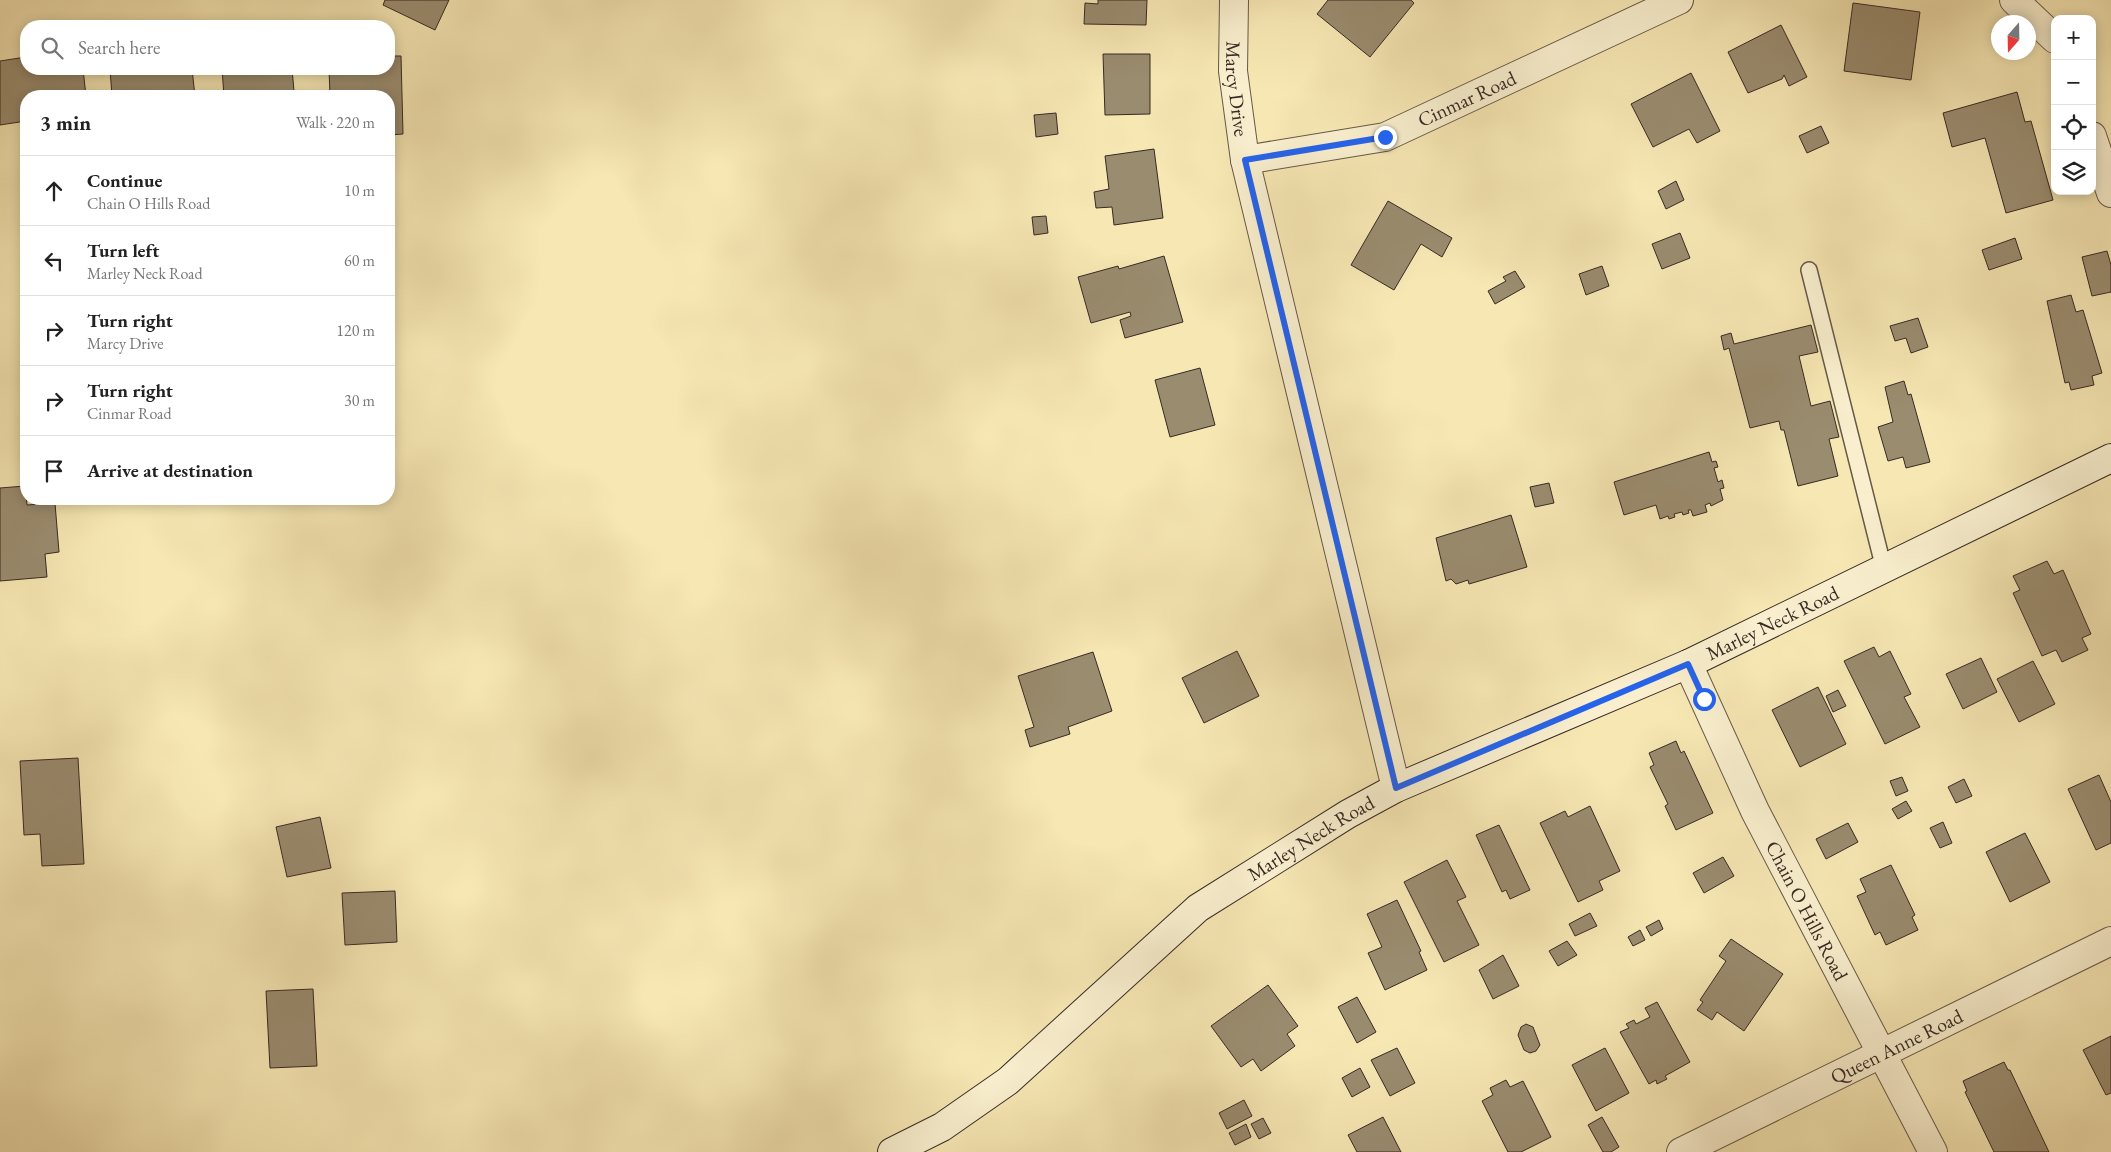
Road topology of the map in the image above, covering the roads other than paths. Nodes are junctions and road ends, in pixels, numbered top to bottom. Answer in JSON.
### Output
{"nodes":[{"id":1,"x":1234,"y":0,"type":"edge"},
{"id":2,"x":1679,"y":0,"type":"edge"},
{"id":3,"x":2014,"y":0,"type":"edge"},
{"id":4,"x":2051,"y":35,"type":"edge"},
{"id":5,"x":2096,"y":148,"type":"edge"},
{"id":6,"x":1245,"y":160,"type":"junction"},
{"id":7,"x":2111,"y":193,"type":"edge"},
{"id":8,"x":1809,"y":270,"type":"dead end"},
{"id":9,"x":2111,"y":458,"type":"edge"},
{"id":10,"x":1884,"y":569,"type":"junction"},
{"id":11,"x":1688,"y":664,"type":"junction"},
{"id":12,"x":1396,"y":788,"type":"junction"},
{"id":13,"x":2111,"y":941,"type":"edge"},
{"id":14,"x":1881,"y":1055,"type":"junction"},
{"id":15,"x":892,"y":1152,"type":"edge"},
{"id":16,"x":1681,"y":1152,"type":"edge"},
{"id":17,"x":1933,"y":1152,"type":"edge"}],
"edges":[{"from":1,"to":6,"type":"street","name":"Marcy Drive"},
{"from":2,"to":6,"type":"street","name":"Cinmar Road"},
{"from":3,"to":4,"type":"street"},
{"from":5,"to":7,"type":"street"},
{"from":6,"to":12,"type":"street","name":"Marcy Drive"},
{"from":8,"to":10,"type":"lane"},
{"from":9,"to":10,"type":"street","name":"Marley Neck Road"},
{"from":10,"to":11,"type":"street","name":"Marley Neck Road"},
{"from":11,"to":12,"type":"street","name":"Marley Neck Road"},
{"from":11,"to":14,"type":"street","name":"Chain O Hills Road"},
{"from":12,"to":15,"type":"street","name":"Marley Neck Road"},
{"from":13,"to":14,"type":"street","name":"Queen Anne Road"},
{"from":14,"to":16,"type":"street","name":"Queen Anne Road"},
{"from":14,"to":17,"type":"street","name":"Chain O Hills Road"}]}
